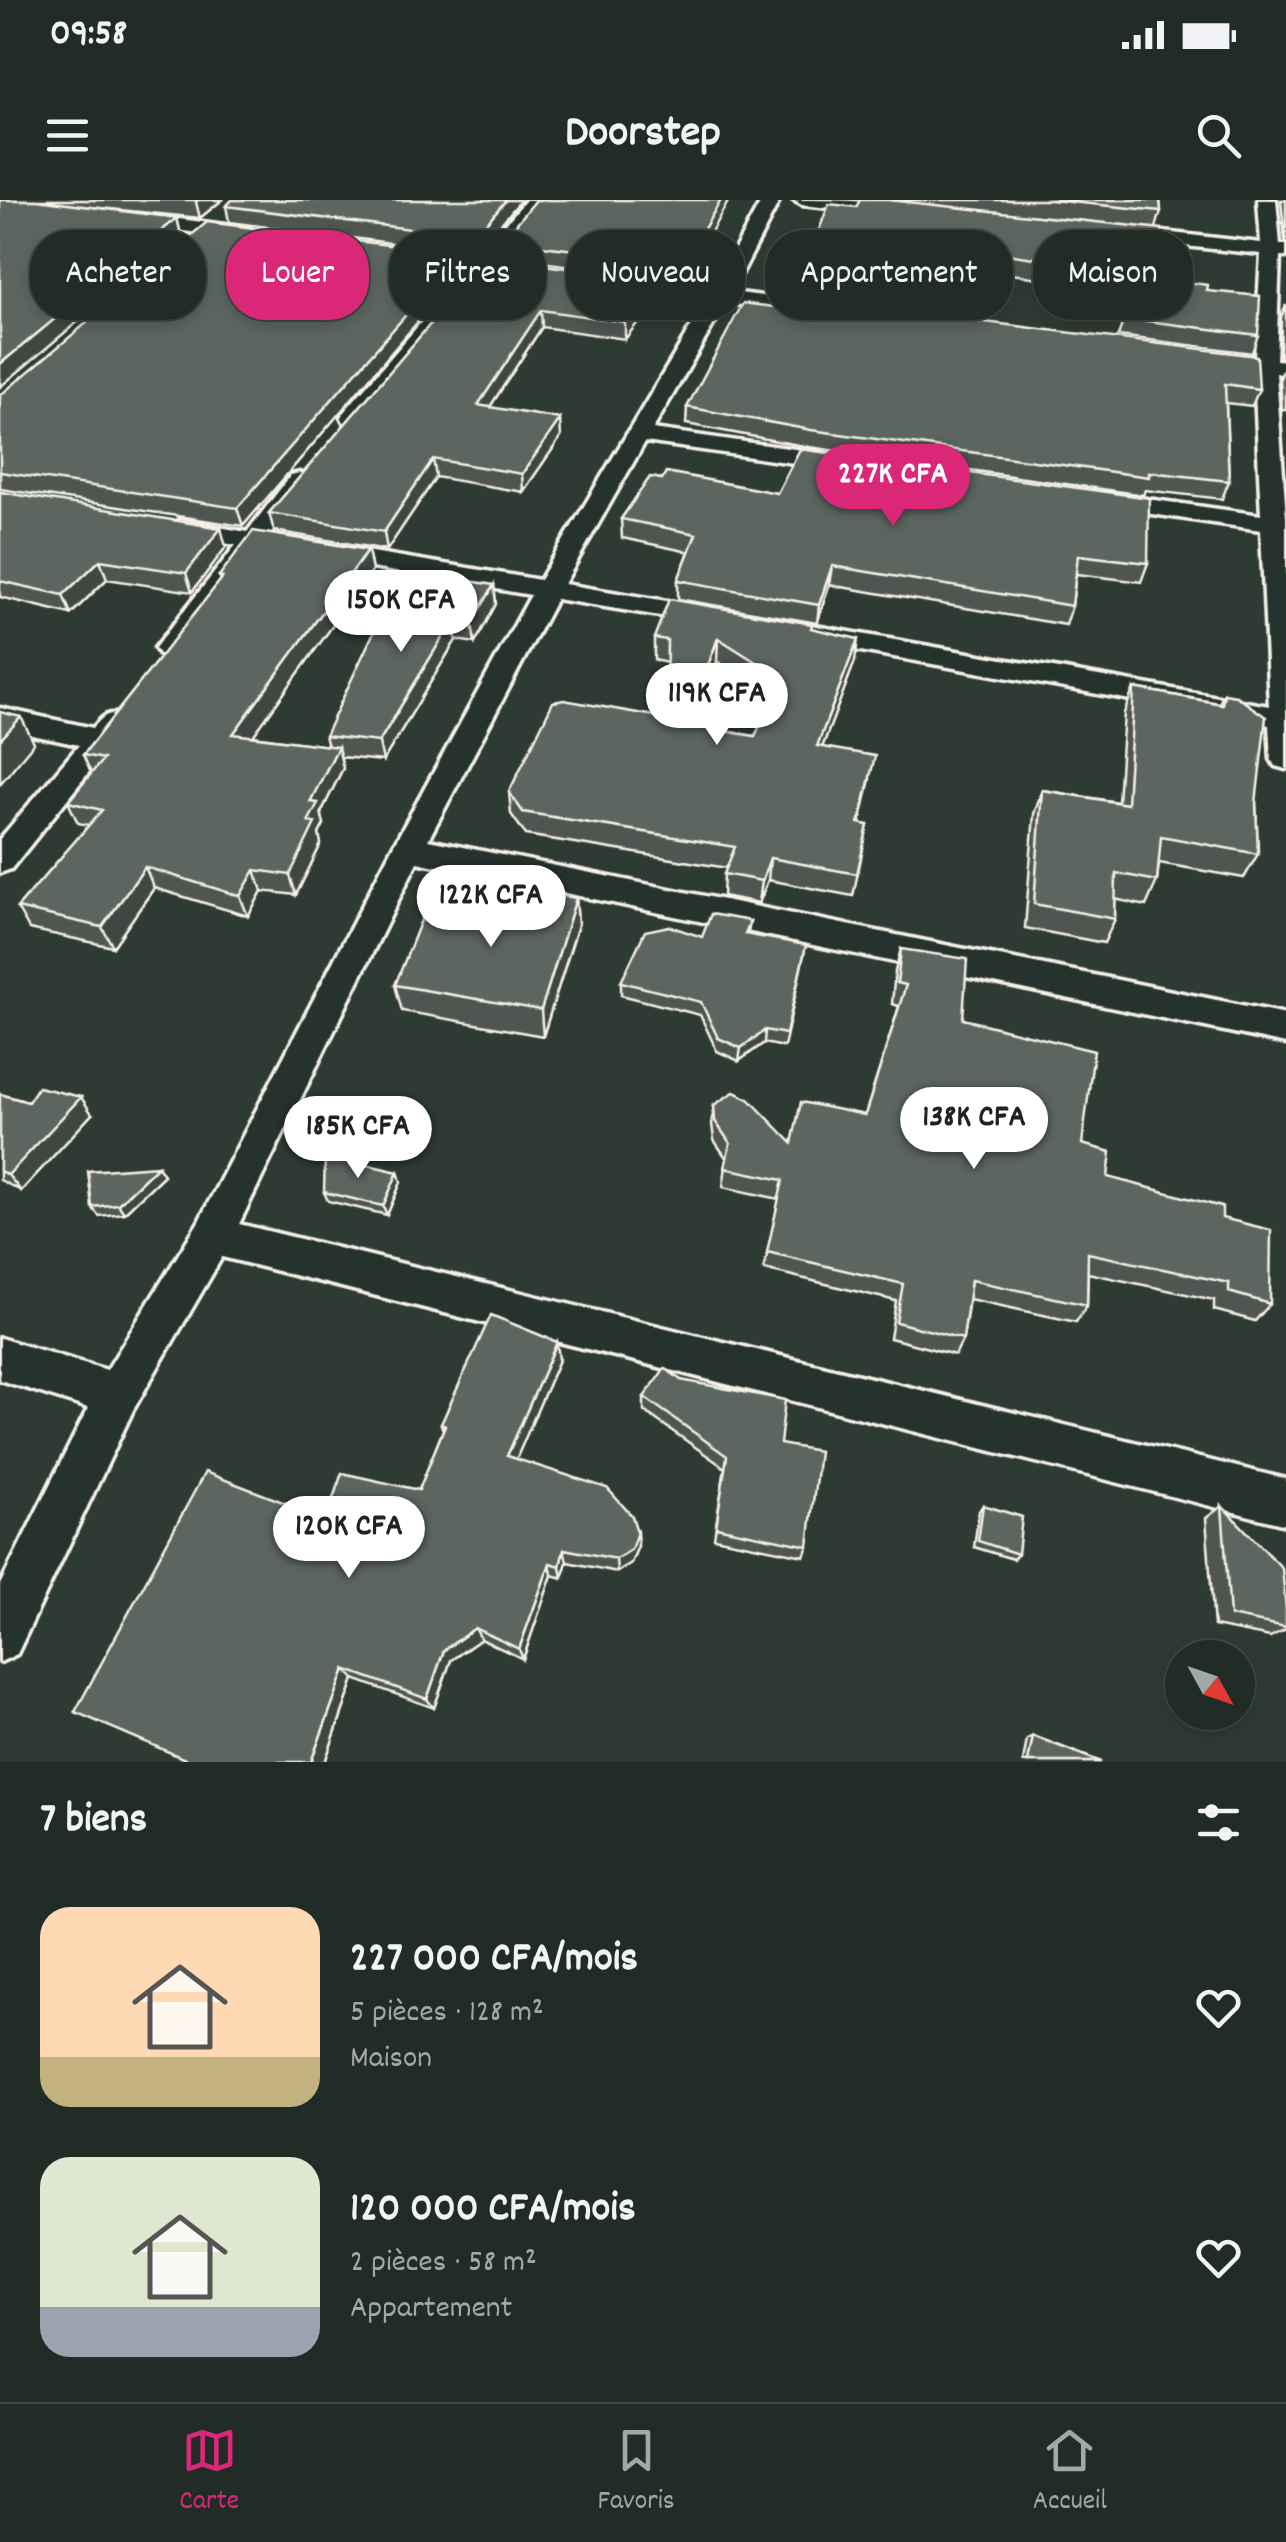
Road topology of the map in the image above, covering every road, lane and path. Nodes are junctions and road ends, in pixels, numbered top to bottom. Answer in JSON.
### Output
{"nodes":[{"id":1,"x":536,"y":200,"type":"edge"},
{"id":2,"x":771,"y":200,"type":"edge"},
{"id":3,"x":802,"y":200,"type":"edge"},
{"id":4,"x":1267,"y":200,"type":"edge"},
{"id":5,"x":228,"y":210,"type":"edge"},
{"id":6,"x":919,"y":212,"type":"edge"},
{"id":7,"x":106,"y":216,"type":"edge"},
{"id":8,"x":204,"y":229,"type":"junction"},
{"id":9,"x":510,"y":230,"type":"edge"},
{"id":10,"x":226,"y":232,"type":"edge"},
{"id":11,"x":1193,"y":241,"type":"edge"},
{"id":12,"x":745,"y":248,"type":"edge"},
{"id":13,"x":1278,"y":250,"type":"edge"},
{"id":14,"x":546,"y":273,"type":"edge"},
{"id":15,"x":554,"y":274,"type":"edge"},
{"id":16,"x":433,"y":320,"type":"edge"},
{"id":17,"x":705,"y":320,"type":"edge"},
{"id":18,"x":1187,"y":356,"type":"edge"},
{"id":19,"x":1276,"y":367,"type":"edge"},
{"id":20,"x":637,"y":434,"type":"junction"},
{"id":21,"x":335,"y":438,"type":"edge"},
{"id":22,"x":868,"y":466,"type":"edge"},
{"id":23,"x":310,"y":467,"type":"edge"},
{"id":24,"x":1080,"y":496,"type":"edge"},
{"id":25,"x":154,"y":524,"type":"edge"},
{"id":26,"x":1279,"y":525,"type":"edge"},
{"id":27,"x":250,"y":540,"type":"junction"},
{"id":28,"x":548,"y":588,"type":"junction"},
{"id":29,"x":742,"y":622,"type":"edge"},
{"id":30,"x":780,"y":629,"type":"edge"},
{"id":31,"x":158,"y":663,"type":"edge"},
{"id":32,"x":135,"y":694,"type":"edge"},
{"id":33,"x":0,"y":718,"type":"edge"},
{"id":34,"x":1284,"y":718,"type":"edge"},
{"id":35,"x":100,"y":740,"type":"junction"},
{"id":36,"x":1286,"y":758,"type":"edge"},
{"id":37,"x":408,"y":848,"type":"junction"},
{"id":38,"x":0,"y":861,"type":"edge"},
{"id":39,"x":1286,"y":1029,"type":"edge"},
{"id":40,"x":212,"y":1236,"type":"junction"},
{"id":41,"x":0,"y":1359,"type":"edge"},
{"id":42,"x":117,"y":1396,"type":"junction"},
{"id":43,"x":1286,"y":1502,"type":"edge"},
{"id":44,"x":0,"y":1637,"type":"edge"}],
"edges":[{"from":1,"to":9,"type":"street"},
{"from":2,"to":12,"type":"street"},
{"from":3,"to":6,"type":"street"},
{"from":4,"to":13,"type":"street"},
{"from":5,"to":8,"type":"street"},
{"from":7,"to":8,"type":"street"},
{"from":8,"to":10,"type":"street"},
{"from":11,"to":13,"type":"street"},
{"from":13,"to":19,"type":"street"},
{"from":14,"to":15,"type":"street"},
{"from":16,"to":21,"type":"street"},
{"from":17,"to":20,"type":"street"},
{"from":18,"to":19,"type":"street"},
{"from":19,"to":26,"type":"street"},
{"from":20,"to":22,"type":"street"},
{"from":20,"to":28,"type":"street"},
{"from":23,"to":27,"type":"street"},
{"from":24,"to":26,"type":"street"},
{"from":25,"to":27,"type":"street"},
{"from":26,"to":34,"type":"street"},
{"from":27,"to":28,"type":"street"},
{"from":27,"to":31,"type":"street"},
{"from":28,"to":29,"type":"street"},
{"from":28,"to":37,"type":"street"},
{"from":30,"to":34,"type":"street"},
{"from":32,"to":35,"type":"street"},
{"from":33,"to":35,"type":"street"},
{"from":34,"to":36,"type":"street"},
{"from":35,"to":38,"type":"street"},
{"from":37,"to":39,"type":"street"},
{"from":37,"to":40,"type":"street"},
{"from":40,"to":42,"type":"street"},
{"from":40,"to":43,"type":"street"},
{"from":41,"to":42,"type":"street"},
{"from":42,"to":44,"type":"street"}]}
